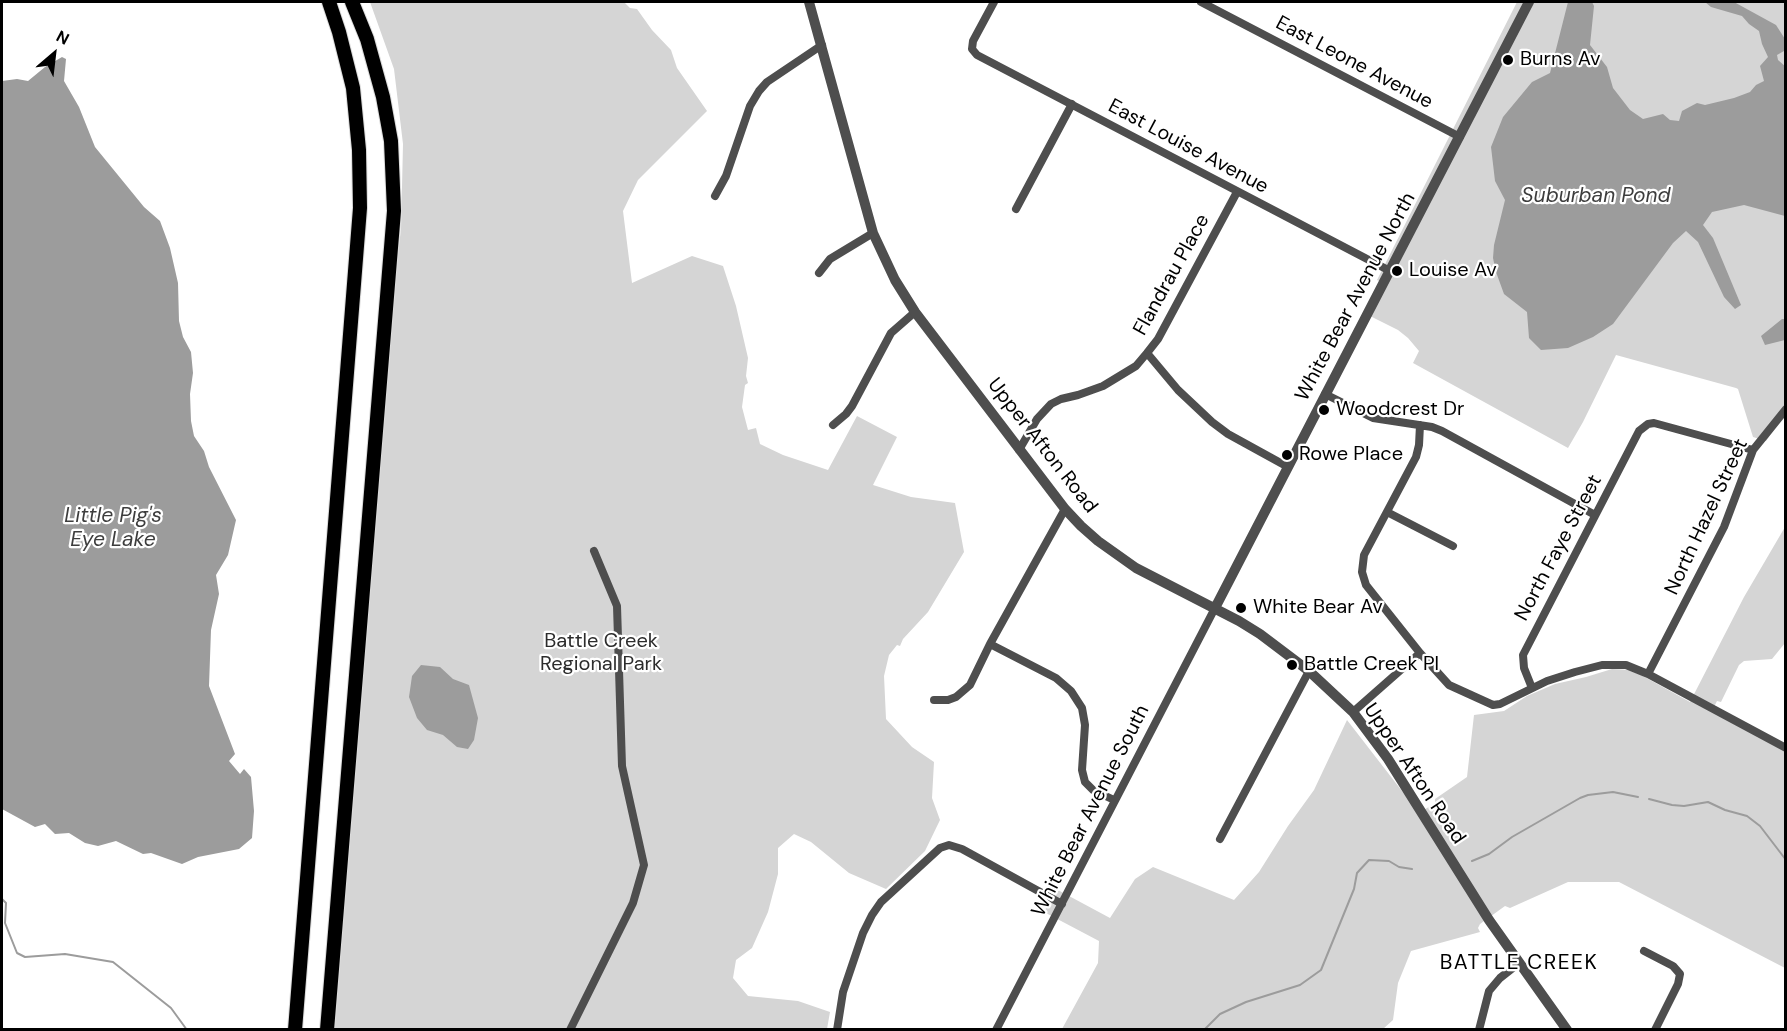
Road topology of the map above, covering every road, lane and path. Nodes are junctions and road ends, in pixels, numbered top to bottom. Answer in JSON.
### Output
{"nodes":[{"id":1,"x":329,"y":2,"type":"edge"},
{"id":2,"x":352,"y":2,"type":"edge"},
{"id":3,"x":809,"y":2,"type":"edge"},
{"id":4,"x":994,"y":2,"type":"edge"},
{"id":5,"x":1201,"y":2,"type":"edge"},
{"id":6,"x":1528,"y":2,"type":"edge"},
{"id":7,"x":822,"y":45,"type":"junction"},
{"id":8,"x":1071,"y":104,"type":"junction"},
{"id":9,"x":1460,"y":137,"type":"junction"},
{"id":10,"x":1237,"y":192,"type":"junction"},
{"id":11,"x":715,"y":196,"type":"dead end"},
{"id":12,"x":1016,"y":209,"type":"dead end"},
{"id":13,"x":873,"y":233,"type":"junction"},
{"id":14,"x":1390,"y":271,"type":"junction"},
{"id":15,"x":819,"y":273,"type":"dead end"},
{"id":16,"x":915,"y":312,"type":"junction"},
{"id":17,"x":1147,"y":353,"type":"junction"},
{"id":18,"x":1325,"y":394,"type":"junction"},
{"id":19,"x":1785,"y":410,"type":"edge"},
{"id":20,"x":1420,"y":425,"type":"junction"},
{"id":21,"x":833,"y":426,"type":"dead end"},
{"id":22,"x":1019,"y":450,"type":"junction"},
{"id":23,"x":1753,"y":450,"type":"junction"},
{"id":24,"x":1288,"y":467,"type":"junction"},
{"id":25,"x":1065,"y":509,"type":"junction"},
{"id":26,"x":1387,"y":512,"type":"junction"},
{"id":27,"x":1595,"y":515,"type":"junction"},
{"id":28,"x":1453,"y":546,"type":"dead end"},
{"id":29,"x":594,"y":551,"type":"dead end"},
{"id":30,"x":1215,"y":608,"type":"junction"},
{"id":31,"x":990,"y":644,"type":"junction"},
{"id":32,"x":1420,"y":653,"type":"junction"},
{"id":33,"x":1309,"y":671,"type":"junction"},
{"id":34,"x":1648,"y":674,"type":"junction"},
{"id":35,"x":1532,"y":688,"type":"junction"},
{"id":36,"x":934,"y":700,"type":"dead end"},
{"id":37,"x":1353,"y":712,"type":"junction"},
{"id":38,"x":1785,"y":748,"type":"edge"},
{"id":39,"x":1114,"y":800,"type":"junction"},
{"id":40,"x":1220,"y":839,"type":"dead end"},
{"id":41,"x":1062,"y":904,"type":"junction"},
{"id":42,"x":1644,"y":951,"type":"dead end"},
{"id":43,"x":1519,"y":963,"type":"junction"},
{"id":44,"x":295,"y":1029,"type":"edge"},
{"id":45,"x":327,"y":1029,"type":"edge"},
{"id":46,"x":570,"y":1029,"type":"edge"},
{"id":47,"x":837,"y":1029,"type":"edge"},
{"id":48,"x":996,"y":1029,"type":"edge"},
{"id":49,"x":1479,"y":1029,"type":"edge"},
{"id":50,"x":1567,"y":1029,"type":"edge"},
{"id":51,"x":1655,"y":1029,"type":"edge"}],
"edges":[{"from":1,"to":44,"type":"highway"},
{"from":2,"to":45,"type":"highway"},
{"from":3,"to":7,"type":"street","name":"Upper Afton Road"},
{"from":4,"to":8,"type":"street","name":"East Louise Avenue"},
{"from":5,"to":9,"type":"street","name":"East Leone Avenue"},
{"from":6,"to":9,"type":"street","name":"White Bear Avenue North"},
{"from":7,"to":11,"type":"street"},
{"from":7,"to":13,"type":"street","name":"Upper Afton Road"},
{"from":8,"to":10,"type":"street","name":"East Louise Avenue"},
{"from":8,"to":12,"type":"street"},
{"from":9,"to":14,"type":"street","name":"White Bear Avenue North"},
{"from":10,"to":14,"type":"street","name":"East Louise Avenue"},
{"from":10,"to":17,"type":"street","name":"Flandrau Place"},
{"from":13,"to":15,"type":"street"},
{"from":13,"to":16,"type":"street","name":"Upper Afton Road"},
{"from":14,"to":18,"type":"street","name":"White Bear Avenue North"},
{"from":16,"to":21,"type":"street"},
{"from":16,"to":22,"type":"street","name":"Upper Afton Road"},
{"from":17,"to":22,"type":"street","name":"Flandrau Place"},
{"from":17,"to":24,"type":"street"},
{"from":18,"to":20,"type":"street"},
{"from":18,"to":24,"type":"street","name":"White Bear Avenue North"},
{"from":19,"to":23,"type":"street","name":"North Hazel Street"},
{"from":20,"to":26,"type":"street"},
{"from":20,"to":27,"type":"street"},
{"from":22,"to":25,"type":"street","name":"Upper Afton Road"},
{"from":23,"to":27,"type":"street","name":"North Faye Street"},
{"from":23,"to":34,"type":"street","name":"North Hazel Street"},
{"from":24,"to":30,"type":"street","name":"White Bear Avenue North"},
{"from":25,"to":30,"type":"street","name":"Upper Afton Road"},
{"from":25,"to":31,"type":"street"},
{"from":26,"to":28,"type":"street"},
{"from":26,"to":32,"type":"street"},
{"from":27,"to":35,"type":"street","name":"North Faye Street"},
{"from":29,"to":46,"type":"street"},
{"from":30,"to":33,"type":"street","name":"Upper Afton Road"},
{"from":30,"to":39,"type":"street","name":"White Bear Avenue South"},
{"from":31,"to":36,"type":"street"},
{"from":31,"to":39,"type":"street"},
{"from":32,"to":35,"type":"street"},
{"from":32,"to":37,"type":"street"},
{"from":33,"to":37,"type":"street","name":"Upper Afton Road"},
{"from":33,"to":40,"type":"street"},
{"from":34,"to":35,"type":"street"},
{"from":34,"to":38,"type":"street"},
{"from":37,"to":43,"type":"street","name":"Upper Afton Road"},
{"from":39,"to":41,"type":"street","name":"White Bear Avenue South"},
{"from":41,"to":47,"type":"street"},
{"from":41,"to":48,"type":"street","name":"White Bear Avenue South"},
{"from":42,"to":51,"type":"street"},
{"from":43,"to":49,"type":"street"},
{"from":43,"to":50,"type":"street","name":"Upper Afton Road"}]}
